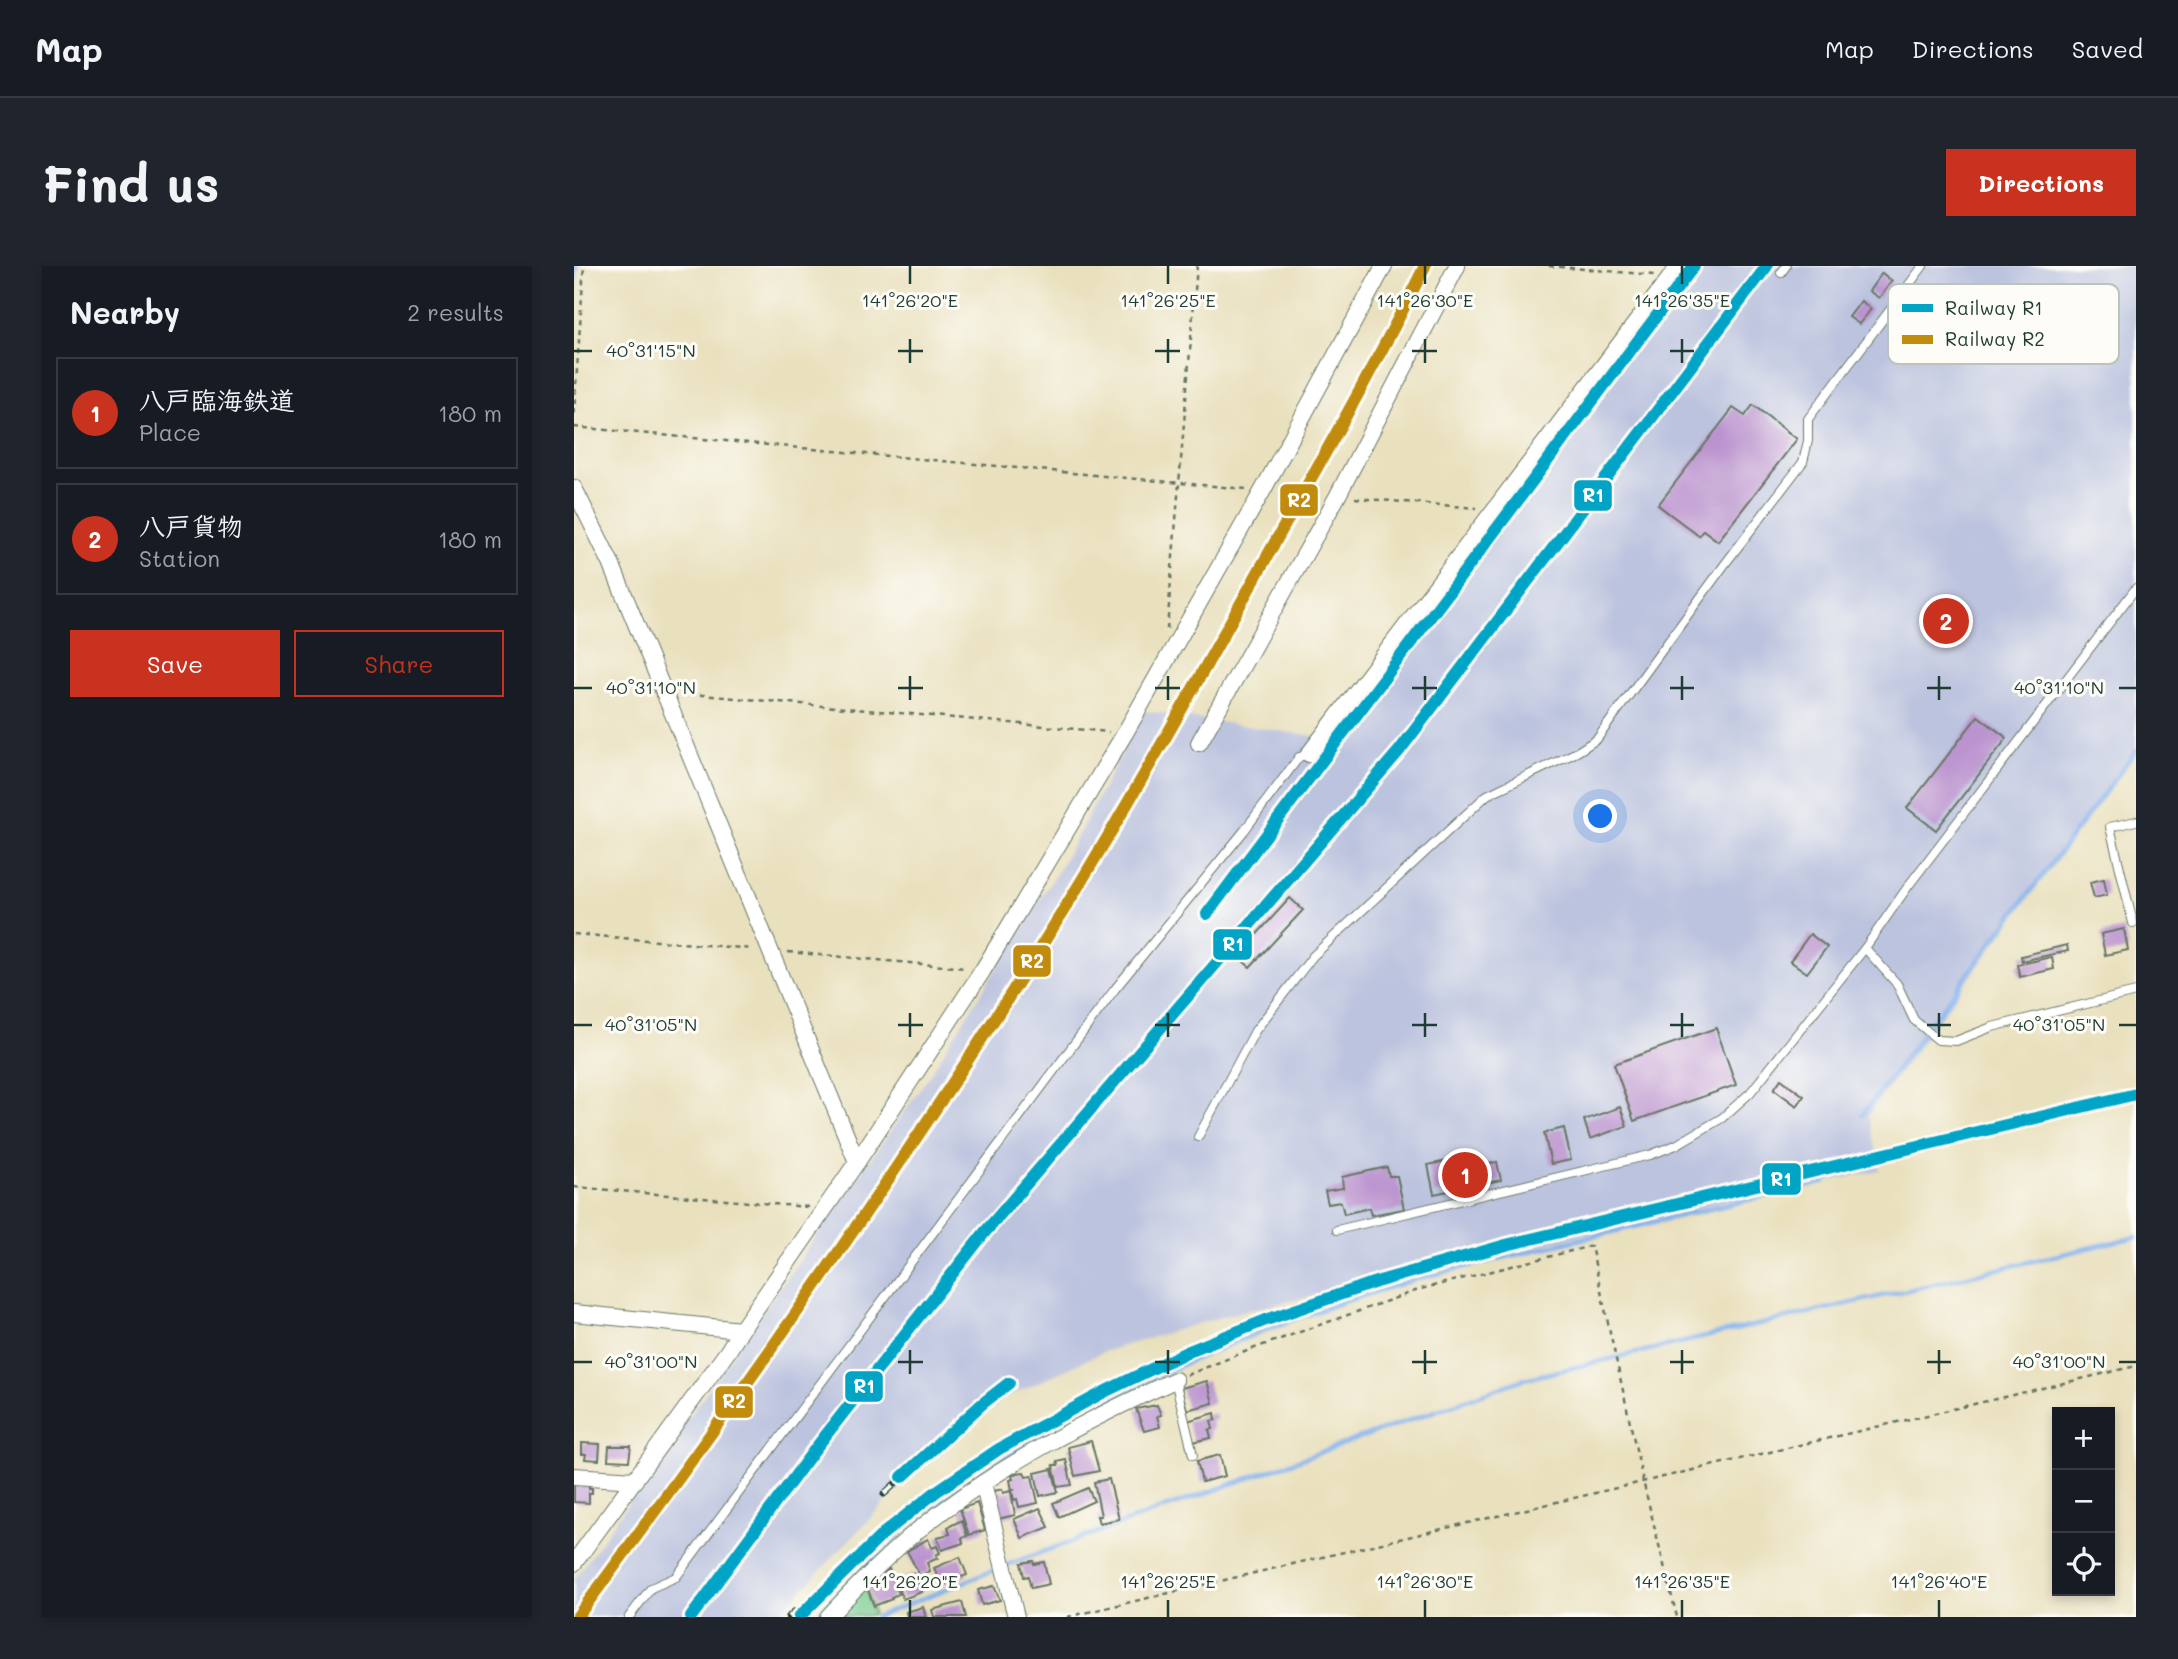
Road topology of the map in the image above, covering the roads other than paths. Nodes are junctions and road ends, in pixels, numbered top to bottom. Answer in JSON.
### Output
{"nodes":[{"id":1,"x":1384,"y":266,"type":"edge"},
{"id":2,"x":1457,"y":266,"type":"edge"},
{"id":3,"x":1923,"y":266,"type":"edge"},
{"id":4,"x":1675,"y":272,"type":"edge"},
{"id":5,"x":1909,"y":284,"type":"edge"},
{"id":6,"x":1888,"y":313,"type":"edge"},
{"id":7,"x":574,"y":488,"type":"edge"},
{"id":8,"x":2136,"y":588,"type":"edge"},
{"id":9,"x":1199,"y":743,"type":"dead end"},
{"id":10,"x":1309,"y":754,"type":"joint"},
{"id":11,"x":2136,"y":821,"type":"edge"},
{"id":12,"x":2133,"y":923,"type":"dead end"},
{"id":13,"x":1865,"y":948,"type":"junction"},
{"id":14,"x":2136,"y":992,"type":"edge"},
{"id":15,"x":1198,"y":1136,"type":"dead end"},
{"id":16,"x":857,"y":1163,"type":"junction"},
{"id":17,"x":1337,"y":1230,"type":"dead end"},
{"id":18,"x":574,"y":1313,"type":"edge"},
{"id":19,"x":741,"y":1330,"type":"junction"},
{"id":20,"x":1175,"y":1380,"type":"joint"},
{"id":21,"x":1193,"y":1455,"type":"dead end"},
{"id":22,"x":574,"y":1476,"type":"edge"},
{"id":23,"x":635,"y":1480,"type":"junction"},
{"id":24,"x":983,"y":1483,"type":"junction"},
{"id":25,"x":574,"y":1563,"type":"edge"},
{"id":26,"x":629,"y":1617,"type":"edge"},
{"id":27,"x":828,"y":1617,"type":"edge"},
{"id":28,"x":1016,"y":1617,"type":"edge"}],
"edges":[{"from":1,"to":16,"type":"street"},
{"from":2,"to":9,"type":"street"},
{"from":3,"to":5,"type":"lane"},
{"from":4,"to":10,"type":"street"},
{"from":6,"to":15,"type":"lane"},
{"from":7,"to":16,"type":"street"},
{"from":8,"to":13,"type":"lane"},
{"from":10,"to":26,"type":"lane"},
{"from":11,"to":12,"type":"lane"},
{"from":13,"to":14,"type":"lane"},
{"from":13,"to":17,"type":"lane"},
{"from":16,"to":19,"type":"street"},
{"from":18,"to":19,"type":"street"},
{"from":19,"to":23,"type":"street"},
{"from":20,"to":21,"type":"lane"},
{"from":20,"to":24,"type":"street"},
{"from":22,"to":23,"type":"street"},
{"from":23,"to":25,"type":"street"},
{"from":24,"to":27,"type":"street"},
{"from":24,"to":28,"type":"street"}]}
